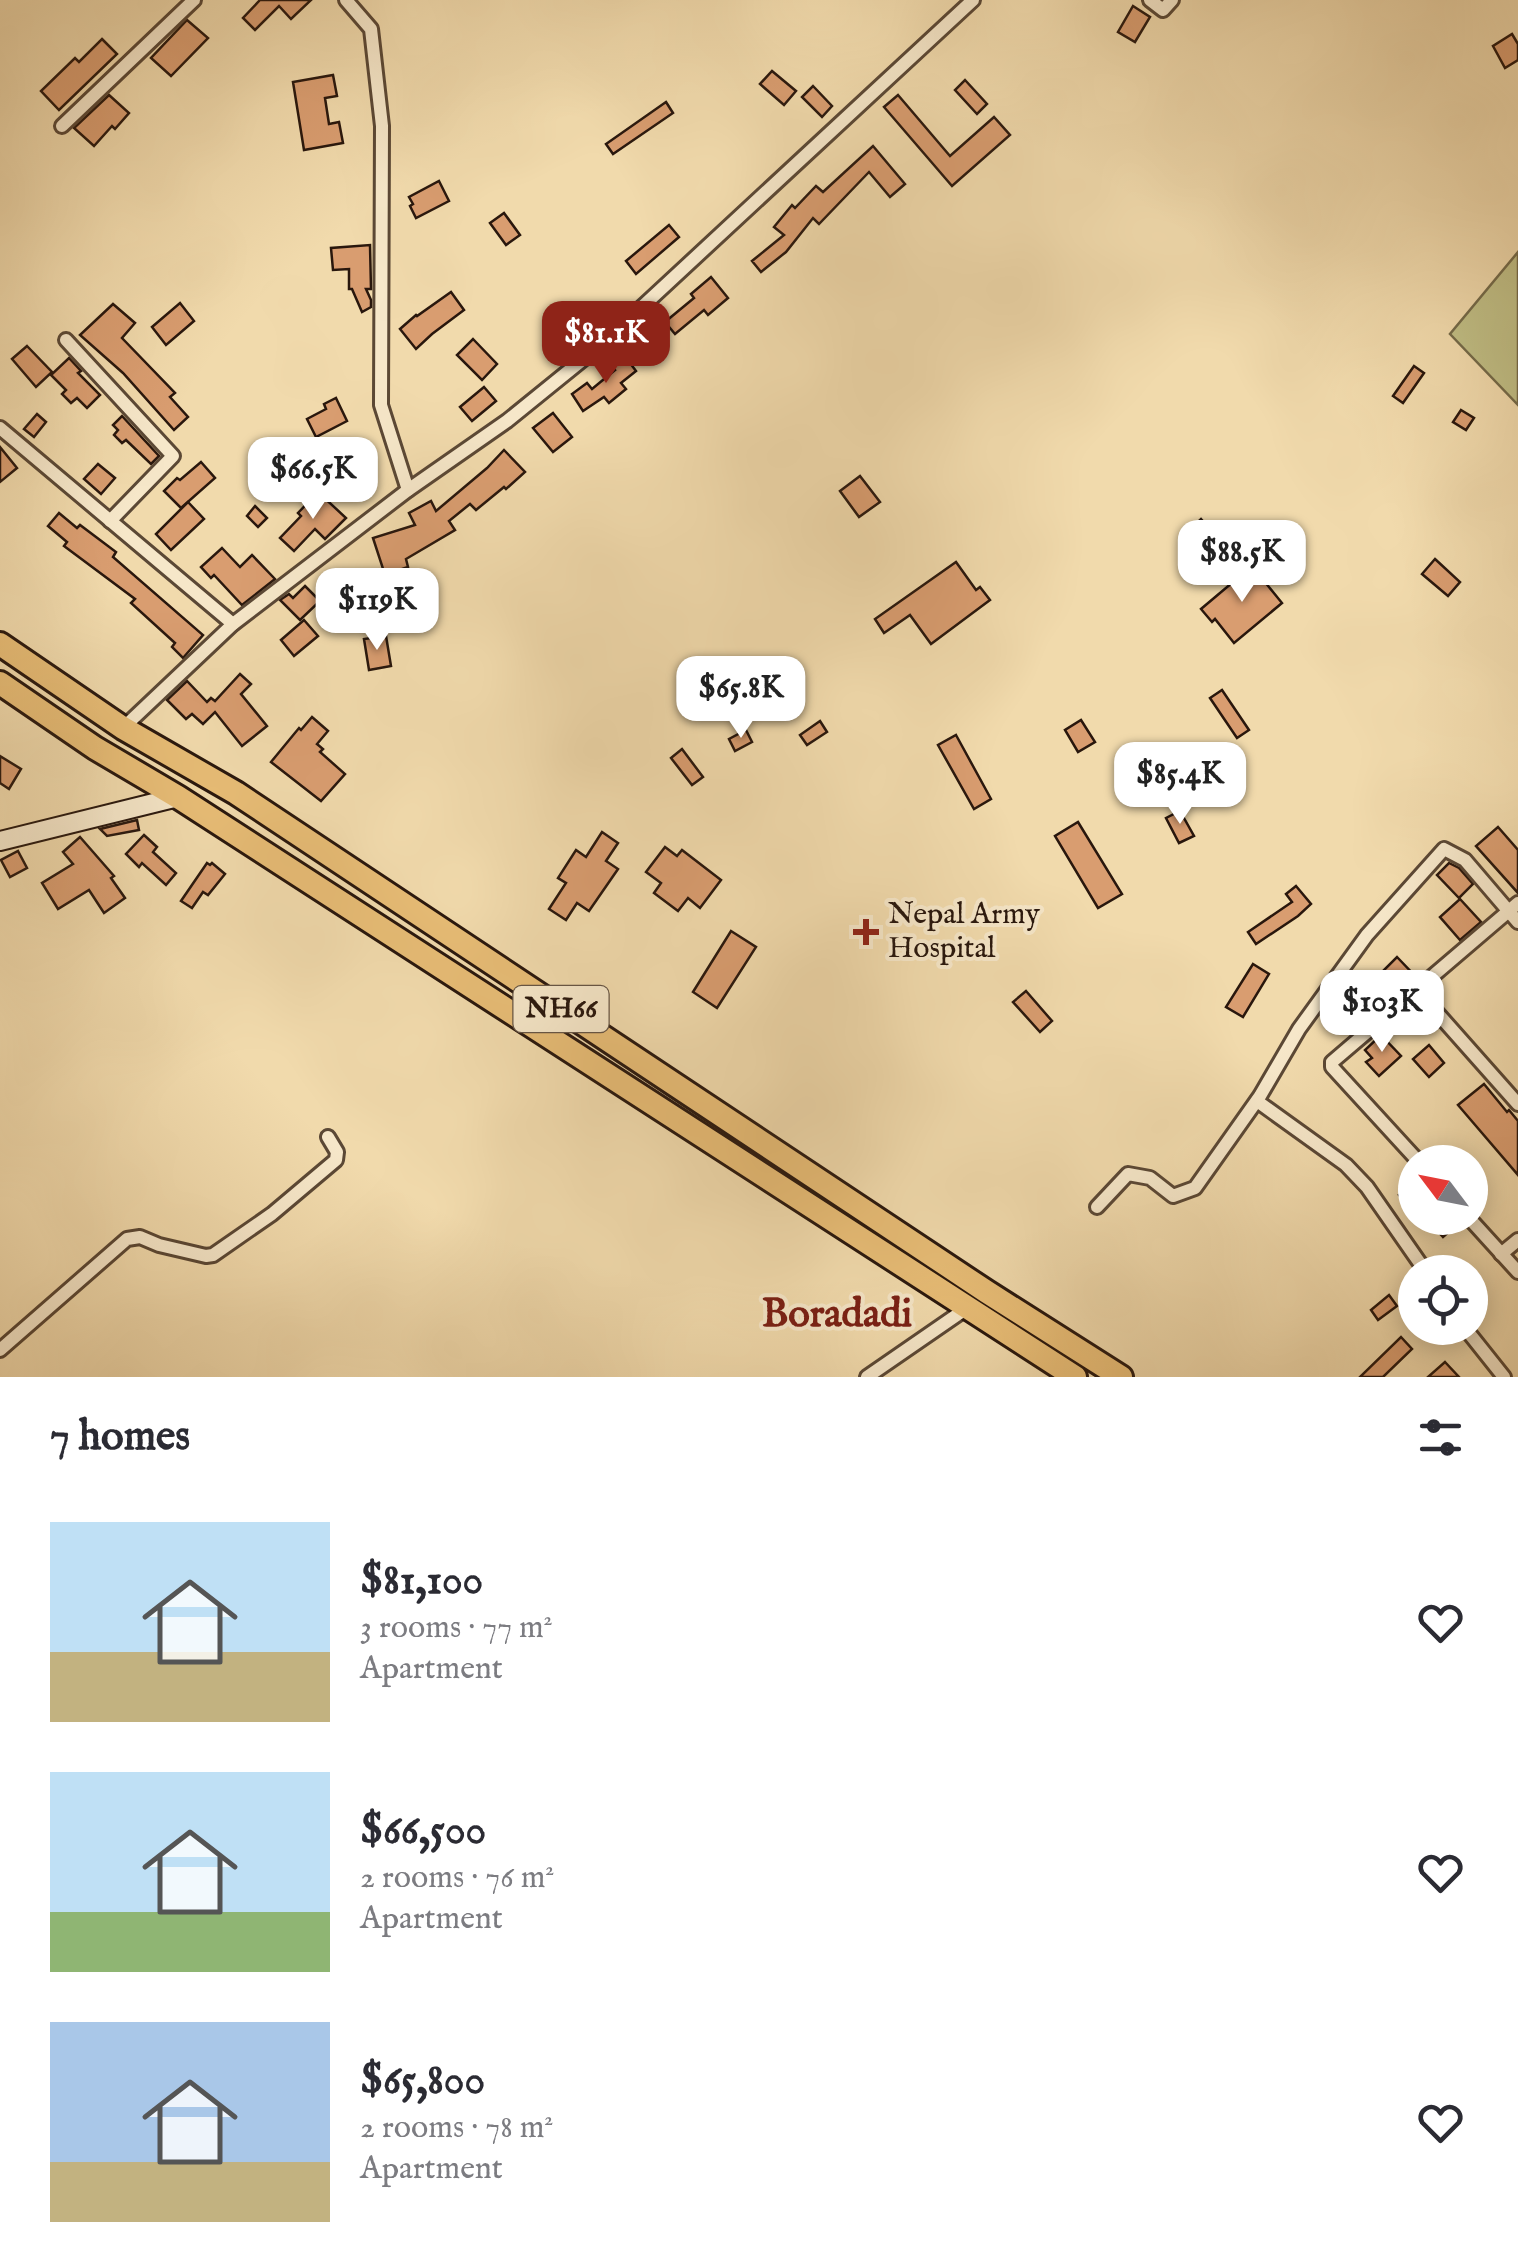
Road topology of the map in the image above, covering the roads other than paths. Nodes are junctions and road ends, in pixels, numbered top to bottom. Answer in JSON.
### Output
{"nodes":[{"id":1,"x":194,"y":0,"type":"edge"},
{"id":2,"x":346,"y":0,"type":"edge"},
{"id":3,"x":973,"y":0,"type":"edge"},
{"id":4,"x":1150,"y":0,"type":"edge"},
{"id":5,"x":1172,"y":0,"type":"edge"},
{"id":6,"x":62,"y":126,"type":"dead end"},
{"id":7,"x":66,"y":340,"type":"dead end"},
{"id":8,"x":0,"y":428,"type":"edge"},
{"id":9,"x":408,"y":490,"type":"junction"},
{"id":10,"x":110,"y":521,"type":"junction"},
{"id":11,"x":233,"y":624,"type":"junction"},
{"id":12,"x":0,"y":644,"type":"edge"},
{"id":13,"x":0,"y":683,"type":"edge"},
{"id":14,"x":124,"y":728,"type":"junction"},
{"id":15,"x":178,"y":798,"type":"junction"},
{"id":16,"x":0,"y":841,"type":"edge"},
{"id":17,"x":1515,"y":912,"type":"edge"},
{"id":18,"x":1416,"y":988,"type":"junction"},
{"id":19,"x":1256,"y":1101,"type":"junction"},
{"id":20,"x":1518,"y":1104,"type":"edge"},
{"id":21,"x":328,"y":1137,"type":"dead end"},
{"id":22,"x":1404,"y":1145,"type":"edge"},
{"id":23,"x":1096,"y":1207,"type":"dead end"},
{"id":24,"x":1484,"y":1235,"type":"edge"},
{"id":25,"x":1518,"y":1240,"type":"edge"},
{"id":26,"x":1501,"y":1254,"type":"junction"},
{"id":27,"x":1414,"y":1255,"type":"edge"},
{"id":28,"x":1518,"y":1272,"type":"edge"},
{"id":29,"x":967,"y":1308,"type":"junction"},
{"id":30,"x":1479,"y":1345,"type":"edge"},
{"id":31,"x":0,"y":1350,"type":"edge"},
{"id":32,"x":867,"y":1377,"type":"edge"},
{"id":33,"x":1074,"y":1377,"type":"edge"},
{"id":34,"x":1121,"y":1377,"type":"edge"},
{"id":35,"x":1504,"y":1377,"type":"edge"}],
"edges":[{"from":1,"to":6,"type":"street"},
{"from":2,"to":9,"type":"street"},
{"from":3,"to":9,"type":"street"},
{"from":4,"to":5,"type":"street"},
{"from":7,"to":10,"type":"street"},
{"from":8,"to":10,"type":"street"},
{"from":9,"to":11,"type":"street"},
{"from":10,"to":11,"type":"street"},
{"from":11,"to":14,"type":"street"},
{"from":12,"to":14,"type":"highway","number":"NH66"},
{"from":13,"to":15,"type":"highway","number":"NH66"},
{"from":14,"to":34,"type":"highway","number":"NH66"},
{"from":15,"to":16,"type":"main road"},
{"from":15,"to":29,"type":"highway","number":"NH66"},
{"from":17,"to":18,"type":"street"},
{"from":17,"to":19,"type":"street"},
{"from":18,"to":20,"type":"street"},
{"from":18,"to":22,"type":"street"},
{"from":19,"to":23,"type":"street"},
{"from":19,"to":27,"type":"street"},
{"from":21,"to":31,"type":"street"},
{"from":24,"to":26,"type":"street"},
{"from":25,"to":26,"type":"street"},
{"from":26,"to":28,"type":"street"},
{"from":29,"to":32,"type":"street"},
{"from":29,"to":33,"type":"highway","number":"NH66"},
{"from":30,"to":35,"type":"street"}]}
